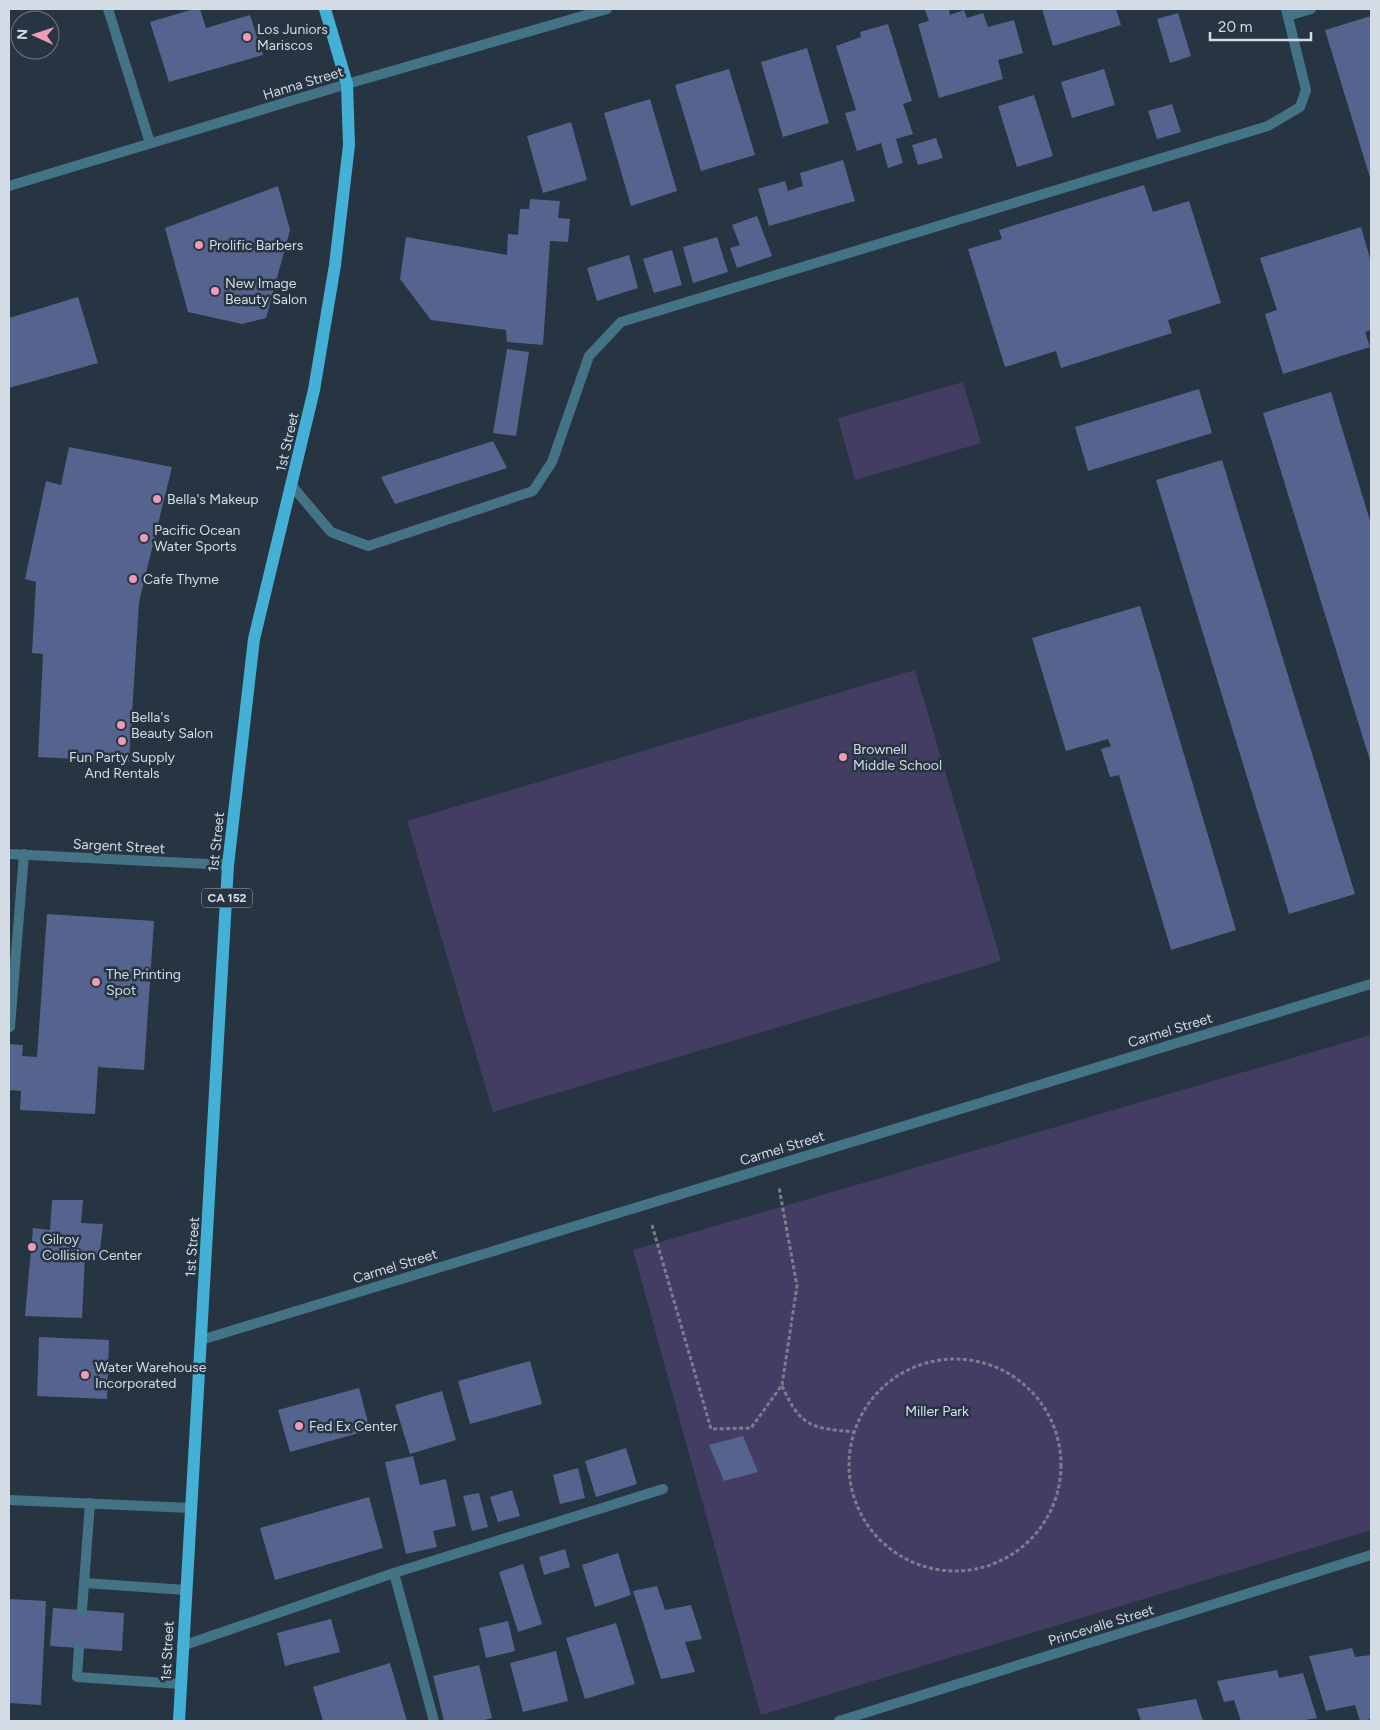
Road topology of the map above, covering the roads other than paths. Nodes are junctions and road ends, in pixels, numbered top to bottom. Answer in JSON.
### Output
{"nodes":[{"id":1,"x":108,"y":9,"type":"edge"},
{"id":2,"x":325,"y":9,"type":"edge"},
{"id":3,"x":607,"y":9,"type":"edge"},
{"id":4,"x":1311,"y":9,"type":"edge"},
{"id":5,"x":1287,"y":12,"type":"edge"},
{"id":6,"x":347,"y":84,"type":"junction"},
{"id":7,"x":150,"y":143,"type":"junction"},
{"id":8,"x":9,"y":186,"type":"edge"},
{"id":9,"x":292,"y":486,"type":"junction"},
{"id":10,"x":9,"y":854,"type":"edge"},
{"id":11,"x":24,"y":854,"type":"junction"},
{"id":12,"x":228,"y":865,"type":"junction"},
{"id":13,"x":1371,"y":984,"type":"edge"},
{"id":14,"x":10,"y":1027,"type":"edge"},
{"id":15,"x":201,"y":1340,"type":"junction"},
{"id":16,"x":663,"y":1488,"type":"dead end"},
{"id":17,"x":9,"y":1500,"type":"edge"},
{"id":18,"x":90,"y":1503,"type":"junction"},
{"id":19,"x":191,"y":1508,"type":"junction"},
{"id":20,"x":1371,"y":1555,"type":"edge"},
{"id":21,"x":394,"y":1573,"type":"junction"},
{"id":22,"x":84,"y":1583,"type":"junction"},
{"id":23,"x":186,"y":1590,"type":"junction"},
{"id":24,"x":82,"y":1610,"type":"dead end"},
{"id":25,"x":182,"y":1646,"type":"junction"},
{"id":26,"x":79,"y":1648,"type":"dead end"},
{"id":27,"x":180,"y":1684,"type":"junction"},
{"id":28,"x":179,"y":1721,"type":"edge"},
{"id":29,"x":434,"y":1721,"type":"edge"},
{"id":30,"x":839,"y":1721,"type":"edge"}],
"edges":[{"from":1,"to":7,"type":"street"},
{"from":2,"to":6,"type":"main road","name":"1st Street","number":"CA 152"},
{"from":3,"to":6,"type":"street","name":"Hanna Street"},
{"from":4,"to":5,"type":"street"},
{"from":5,"to":9,"type":"street"},
{"from":6,"to":7,"type":"street","name":"Hanna Street"},
{"from":6,"to":9,"type":"main road","name":"1st Street","number":"CA 152"},
{"from":7,"to":8,"type":"street","name":"Hanna Street"},
{"from":9,"to":12,"type":"main road","name":"1st Street","number":"CA 152"},
{"from":10,"to":11,"type":"street","name":"Sargent Street"},
{"from":11,"to":12,"type":"street","name":"Sargent Street"},
{"from":11,"to":14,"type":"street"},
{"from":12,"to":15,"type":"main road","name":"1st Street","number":"CA 152"},
{"from":13,"to":15,"type":"street","name":"Carmel Street"},
{"from":15,"to":19,"type":"main road","name":"1st Street","number":"CA 152"},
{"from":16,"to":21,"type":"street"},
{"from":17,"to":18,"type":"street"},
{"from":18,"to":19,"type":"street"},
{"from":18,"to":22,"type":"street"},
{"from":19,"to":23,"type":"main road","name":"1st Street","number":"CA 152"},
{"from":20,"to":30,"type":"street","name":"Princevalle Street"},
{"from":21,"to":25,"type":"street"},
{"from":21,"to":29,"type":"street"},
{"from":22,"to":23,"type":"street"},
{"from":22,"to":24,"type":"street"},
{"from":23,"to":25,"type":"main road","name":"1st Street","number":"CA 152"},
{"from":25,"to":27,"type":"main road","name":"1st Street","number":"CA 152"},
{"from":26,"to":27,"type":"street"},
{"from":27,"to":28,"type":"main road","name":"1st Street","number":"CA 152"}]}
